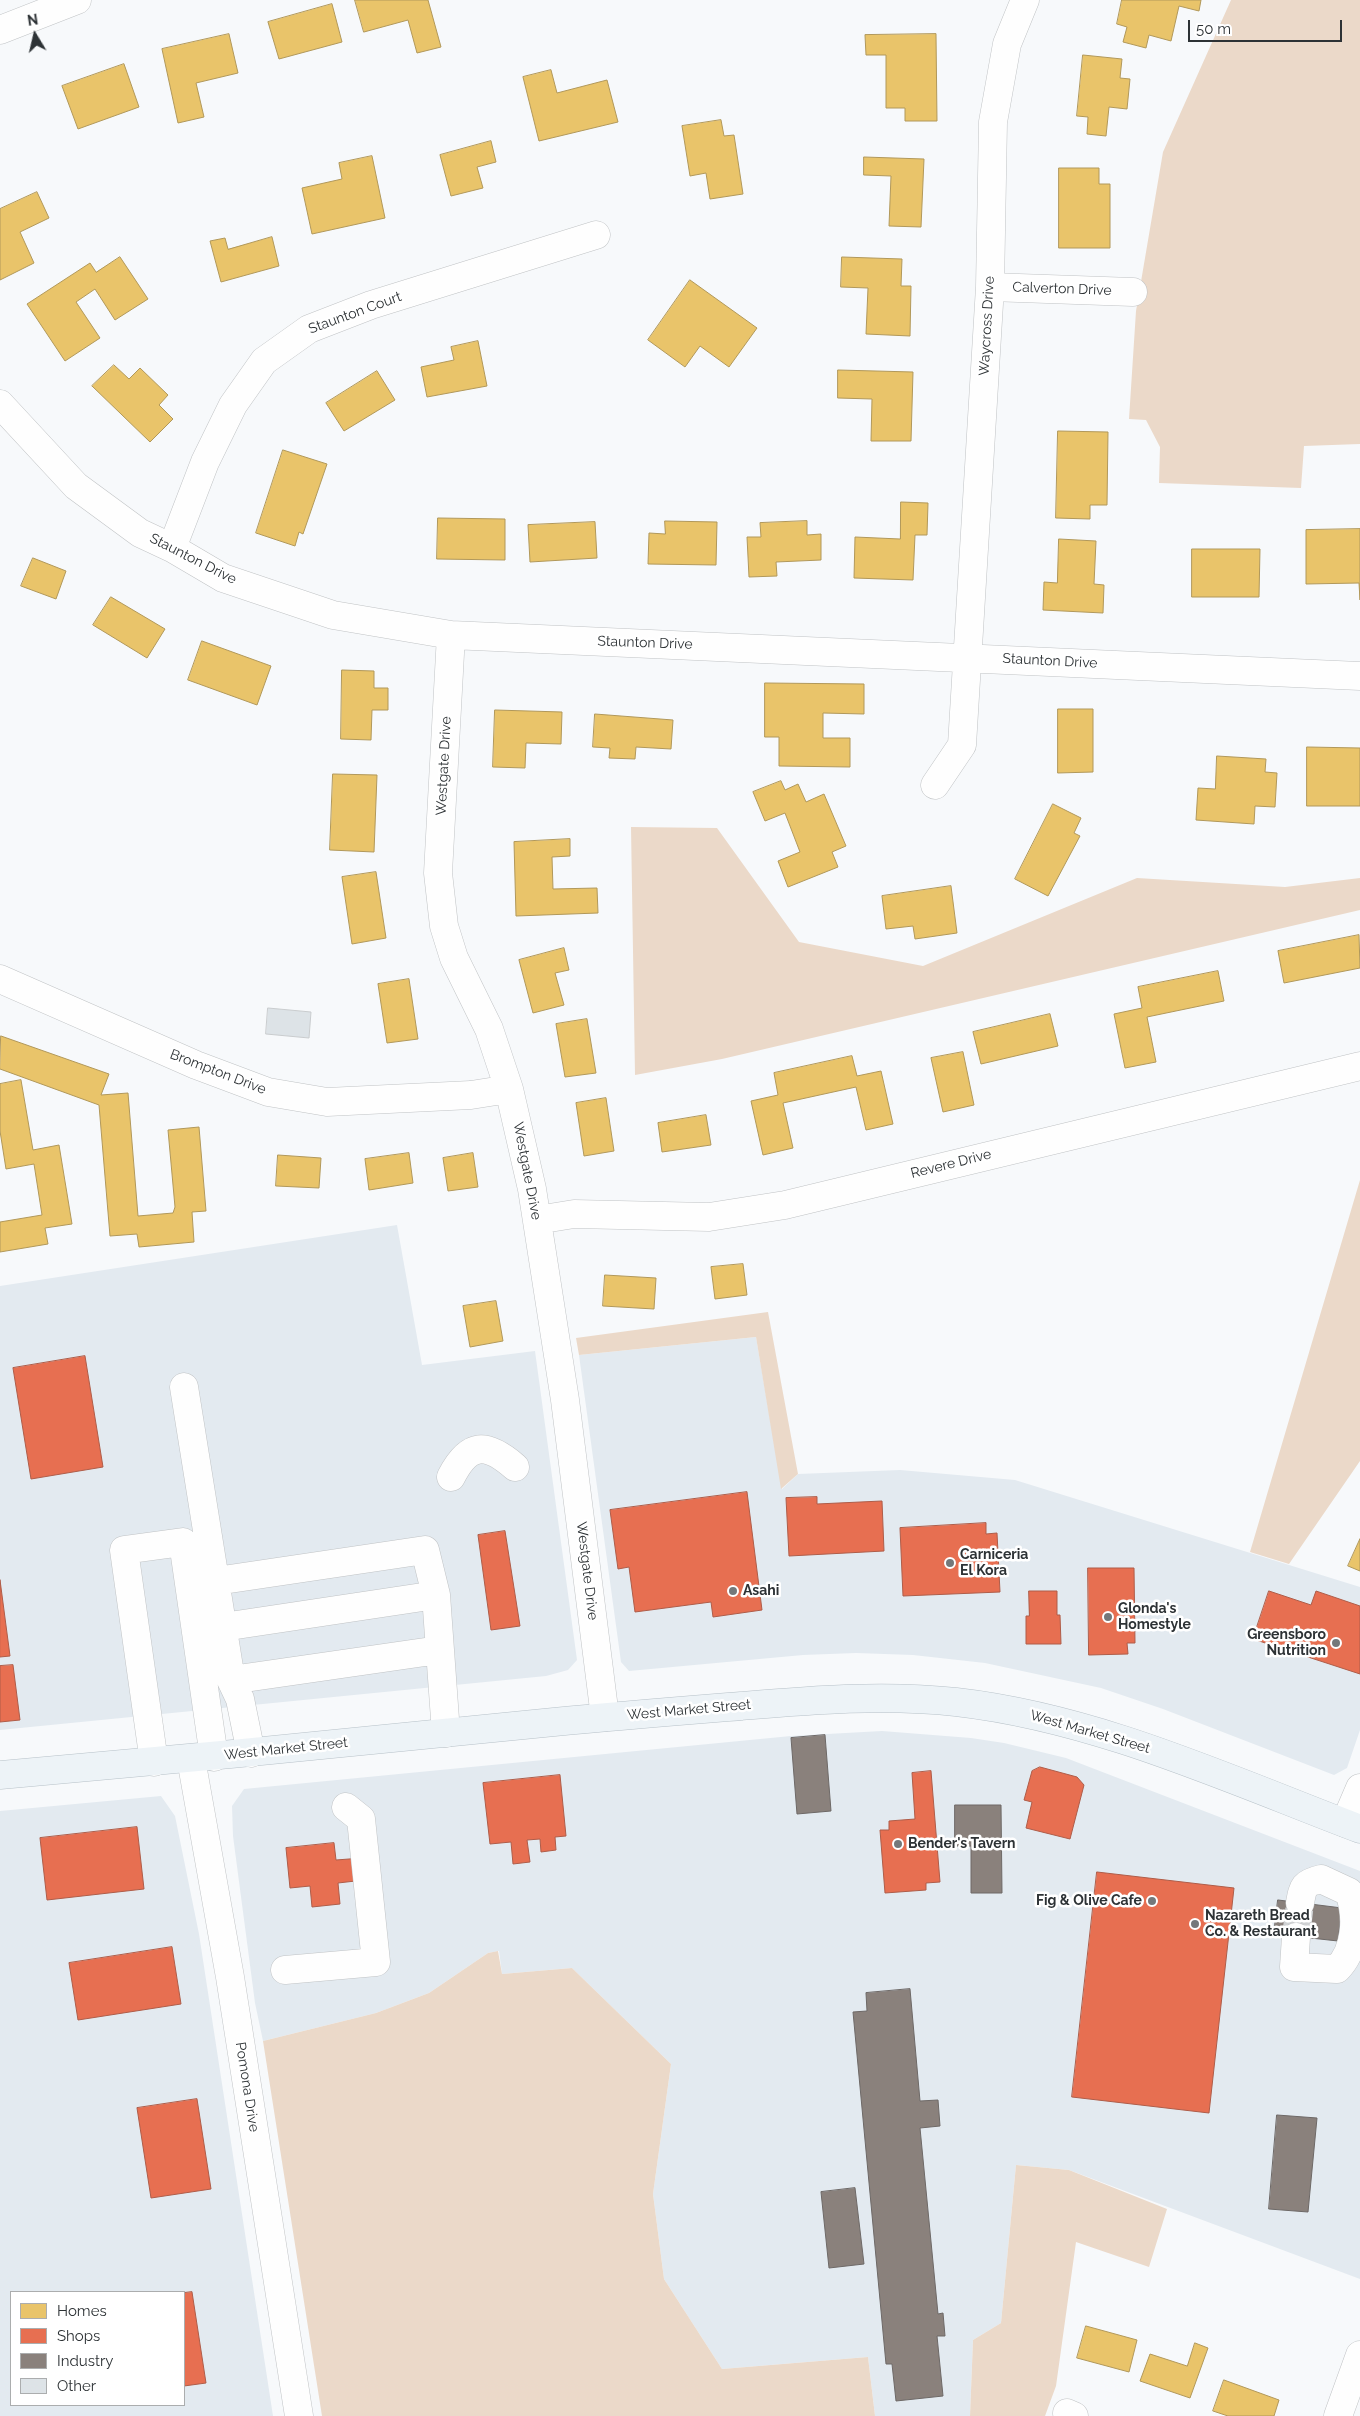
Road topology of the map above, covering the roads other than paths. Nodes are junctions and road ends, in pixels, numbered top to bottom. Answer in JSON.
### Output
{"nodes":[{"id":1,"x":77,"y":0,"type":"edge"},
{"id":2,"x":1025,"y":0,"type":"edge"},
{"id":3,"x":0,"y":30,"type":"edge"},
{"id":4,"x":596,"y":235,"type":"dead end"},
{"id":5,"x":990,"y":286,"type":"junction"},
{"id":6,"x":1133,"y":292,"type":"dead end"},
{"id":7,"x":0,"y":404,"type":"edge"},
{"id":8,"x":172,"y":548,"type":"junction"},
{"id":9,"x":451,"y":635,"type":"junction"},
{"id":10,"x":969,"y":657,"type":"junction"},
{"id":11,"x":1360,"y":676,"type":"edge"},
{"id":12,"x":935,"y":785,"type":"dead end"},
{"id":13,"x":0,"y":979,"type":"edge"},
{"id":14,"x":1360,"y":1066,"type":"edge"},
{"id":15,"x":509,"y":1089,"type":"junction"},
{"id":16,"x":537,"y":1220,"type":"junction"},
{"id":17,"x":184,"y":1387,"type":"dead end"},
{"id":18,"x":515,"y":1466,"type":"dead end"},
{"id":19,"x":451,"y":1477,"type":"dead end"},
{"id":20,"x":216,"y":1581,"type":"junction"},
{"id":21,"x":436,"y":1594,"type":"junction"},
{"id":22,"x":223,"y":1627,"type":"junction"},
{"id":23,"x":439,"y":1650,"type":"junction"},
{"id":24,"x":232,"y":1680,"type":"junction"},
{"id":25,"x":605,"y":1717,"type":"junction"},
{"id":26,"x":446,"y":1733,"type":"junction"},
{"id":27,"x":251,"y":1753,"type":"junction"},
{"id":28,"x":202,"y":1758,"type":"junction"},
{"id":29,"x":154,"y":1762,"type":"junction"},
{"id":30,"x":0,"y":1775,"type":"edge"},
{"id":31,"x":1360,"y":1788,"type":"edge"},
{"id":32,"x":346,"y":1808,"type":"dead end"},
{"id":33,"x":1352,"y":1826,"type":"edge"},
{"id":34,"x":1300,"y":1903,"type":"tunnel mouth"},
{"id":35,"x":1296,"y":1937,"type":"tunnel mouth"},
{"id":36,"x":285,"y":1970,"type":"dead end"},
{"id":37,"x":1360,"y":2356,"type":"edge"},
{"id":38,"x":299,"y":2416,"type":"edge"},
{"id":39,"x":1338,"y":2416,"type":"edge"}],
"edges":[{"from":1,"to":3,"type":"street"},
{"from":2,"to":5,"type":"street","name":"Waycross Drive"},
{"from":4,"to":8,"type":"street","name":"Staunton Court"},
{"from":5,"to":6,"type":"street","name":"Calverton Drive"},
{"from":5,"to":10,"type":"street","name":"Waycross Drive"},
{"from":7,"to":8,"type":"street","name":"Staunton Drive"},
{"from":8,"to":9,"type":"street","name":"Staunton Drive"},
{"from":9,"to":10,"type":"street","name":"Staunton Drive"},
{"from":9,"to":15,"type":"street","name":"Westgate Drive"},
{"from":10,"to":11,"type":"street","name":"Staunton Drive"},
{"from":10,"to":12,"type":"street","name":"Waycross Drive"},
{"from":13,"to":15,"type":"street","name":"Brompton Drive"},
{"from":14,"to":16,"type":"street","name":"Revere Drive"},
{"from":15,"to":16,"type":"street","name":"Westgate Drive"},
{"from":16,"to":25,"type":"street","name":"Westgate Drive"},
{"from":17,"to":20,"type":"street"},
{"from":18,"to":19,"type":"street"},
{"from":20,"to":21,"type":"street"},
{"from":20,"to":22,"type":"street"},
{"from":21,"to":22,"type":"street"},
{"from":21,"to":23,"type":"street"},
{"from":22,"to":24,"type":"street"},
{"from":23,"to":24,"type":"street"},
{"from":23,"to":26,"type":"street"},
{"from":24,"to":27,"type":"street"},
{"from":25,"to":26,"type":"main road","name":"West Market Street"},
{"from":25,"to":33,"type":"main road","name":"West Market Street"},
{"from":26,"to":27,"type":"main road","name":"West Market Street"},
{"from":27,"to":28,"type":"main road","name":"West Market Street"},
{"from":28,"to":29,"type":"main road","name":"West Market Street"},
{"from":28,"to":29,"type":"street","name":"Pomona Drive"},
{"from":28,"to":38,"type":"street","name":"Pomona Drive"},
{"from":29,"to":30,"type":"main road","name":"West Market Street"},
{"from":31,"to":33,"type":"street"},
{"from":32,"to":36,"type":"street"},
{"from":34,"to":35,"type":"street"},
{"from":37,"to":39,"type":"street"}]}
